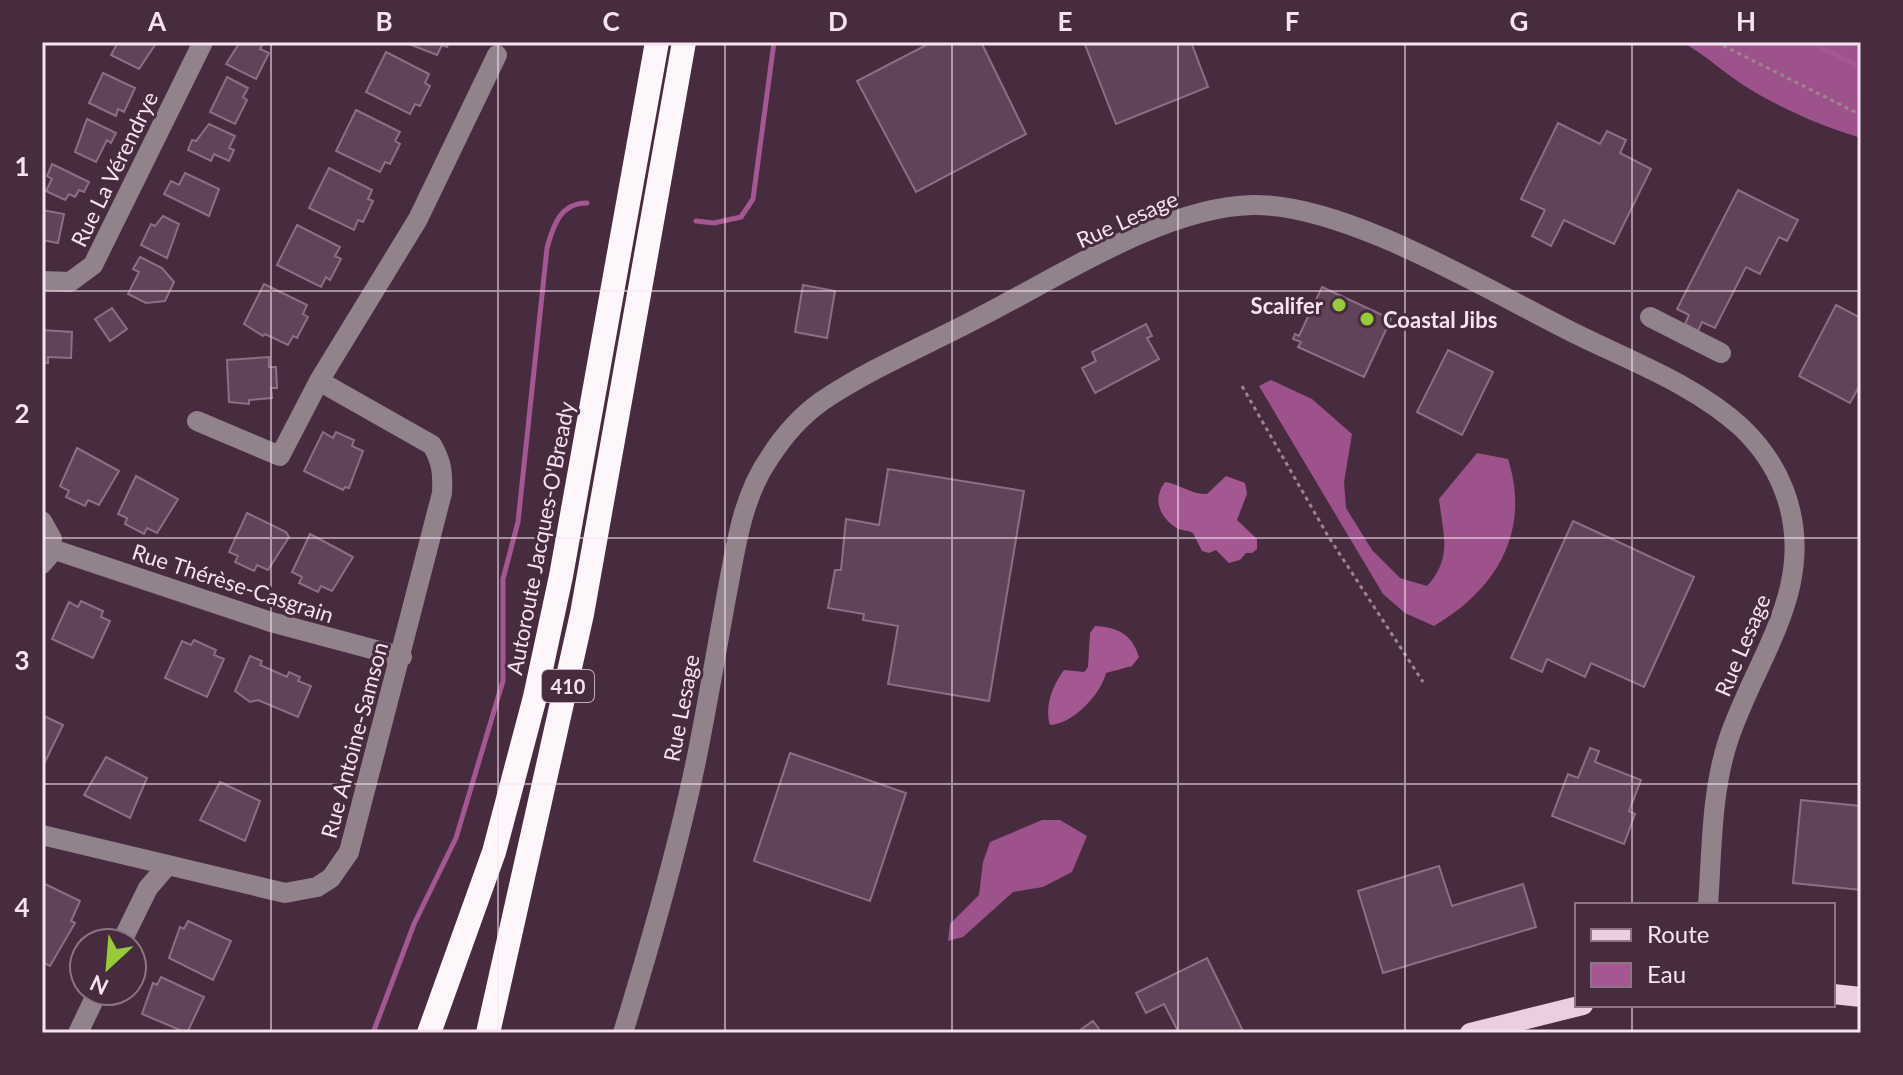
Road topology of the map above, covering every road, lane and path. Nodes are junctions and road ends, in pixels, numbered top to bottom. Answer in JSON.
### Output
{"nodes":[{"id":1,"x":203,"y":42,"type":"edge"},
{"id":2,"x":657,"y":42,"type":"edge"},
{"id":3,"x":684,"y":42,"type":"edge"},
{"id":4,"x":1716,"y":42,"type":"edge"},
{"id":5,"x":497,"y":55,"type":"dead end"},
{"id":6,"x":1861,"y":115,"type":"edge"},
{"id":7,"x":42,"y":281,"type":"edge"},
{"id":8,"x":1650,"y":317,"type":"dead end"},
{"id":9,"x":1721,"y":353,"type":"dead end"},
{"id":10,"x":319,"y":381,"type":"junction"},
{"id":11,"x":1242,"y":386,"type":"dead end"},
{"id":12,"x":197,"y":421,"type":"dead end"},
{"id":13,"x":42,"y":521,"type":"edge"},
{"id":14,"x":47,"y":557,"type":"edge"},
{"id":15,"x":402,"y":657,"type":"junction"},
{"id":16,"x":1423,"y":682,"type":"dead end"},
{"id":17,"x":42,"y":835,"type":"edge"},
{"id":18,"x":167,"y":866,"type":"junction"},
{"id":19,"x":1708,"y":903,"type":"edge"},
{"id":20,"x":129,"y":927,"type":"edge"},
{"id":21,"x":1835,"y":994,"type":"edge"},
{"id":22,"x":1861,"y":997,"type":"edge"},
{"id":23,"x":90,"y":1007,"type":"edge"},
{"id":24,"x":1575,"y":1007,"type":"edge"},
{"id":25,"x":78,"y":1033,"type":"edge"},
{"id":26,"x":429,"y":1033,"type":"edge"},
{"id":27,"x":488,"y":1033,"type":"edge"},
{"id":28,"x":623,"y":1033,"type":"edge"},
{"id":29,"x":1470,"y":1033,"type":"edge"}],
"edges":[{"from":1,"to":7,"type":"street","name":"Rue La Vérendrye"},
{"from":2,"to":26,"type":"highway","name":"Autoroute Jacques-O'Bready","number":"410"},
{"from":3,"to":27,"type":"highway","number":"410"},
{"from":4,"to":6,"type":"path"},
{"from":5,"to":10,"type":"street"},
{"from":8,"to":9,"type":"street"},
{"from":10,"to":12,"type":"street"},
{"from":10,"to":15,"type":"street","name":"Rue Antoine-Samson"},
{"from":11,"to":16,"type":"path"},
{"from":13,"to":14,"type":"street","name":"Rue Thérèse-Casgrain"},
{"from":14,"to":15,"type":"street","name":"Rue Thérèse-Casgrain"},
{"from":15,"to":18,"type":"street","name":"Rue Antoine-Samson"},
{"from":17,"to":18,"type":"street","name":"Rue Antoine-Samson"},
{"from":18,"to":20,"type":"street"},
{"from":19,"to":28,"type":"street","name":"Rue Lesage"},
{"from":21,"to":22,"type":"main road"},
{"from":23,"to":25,"type":"street"},
{"from":24,"to":29,"type":"main road"}]}
